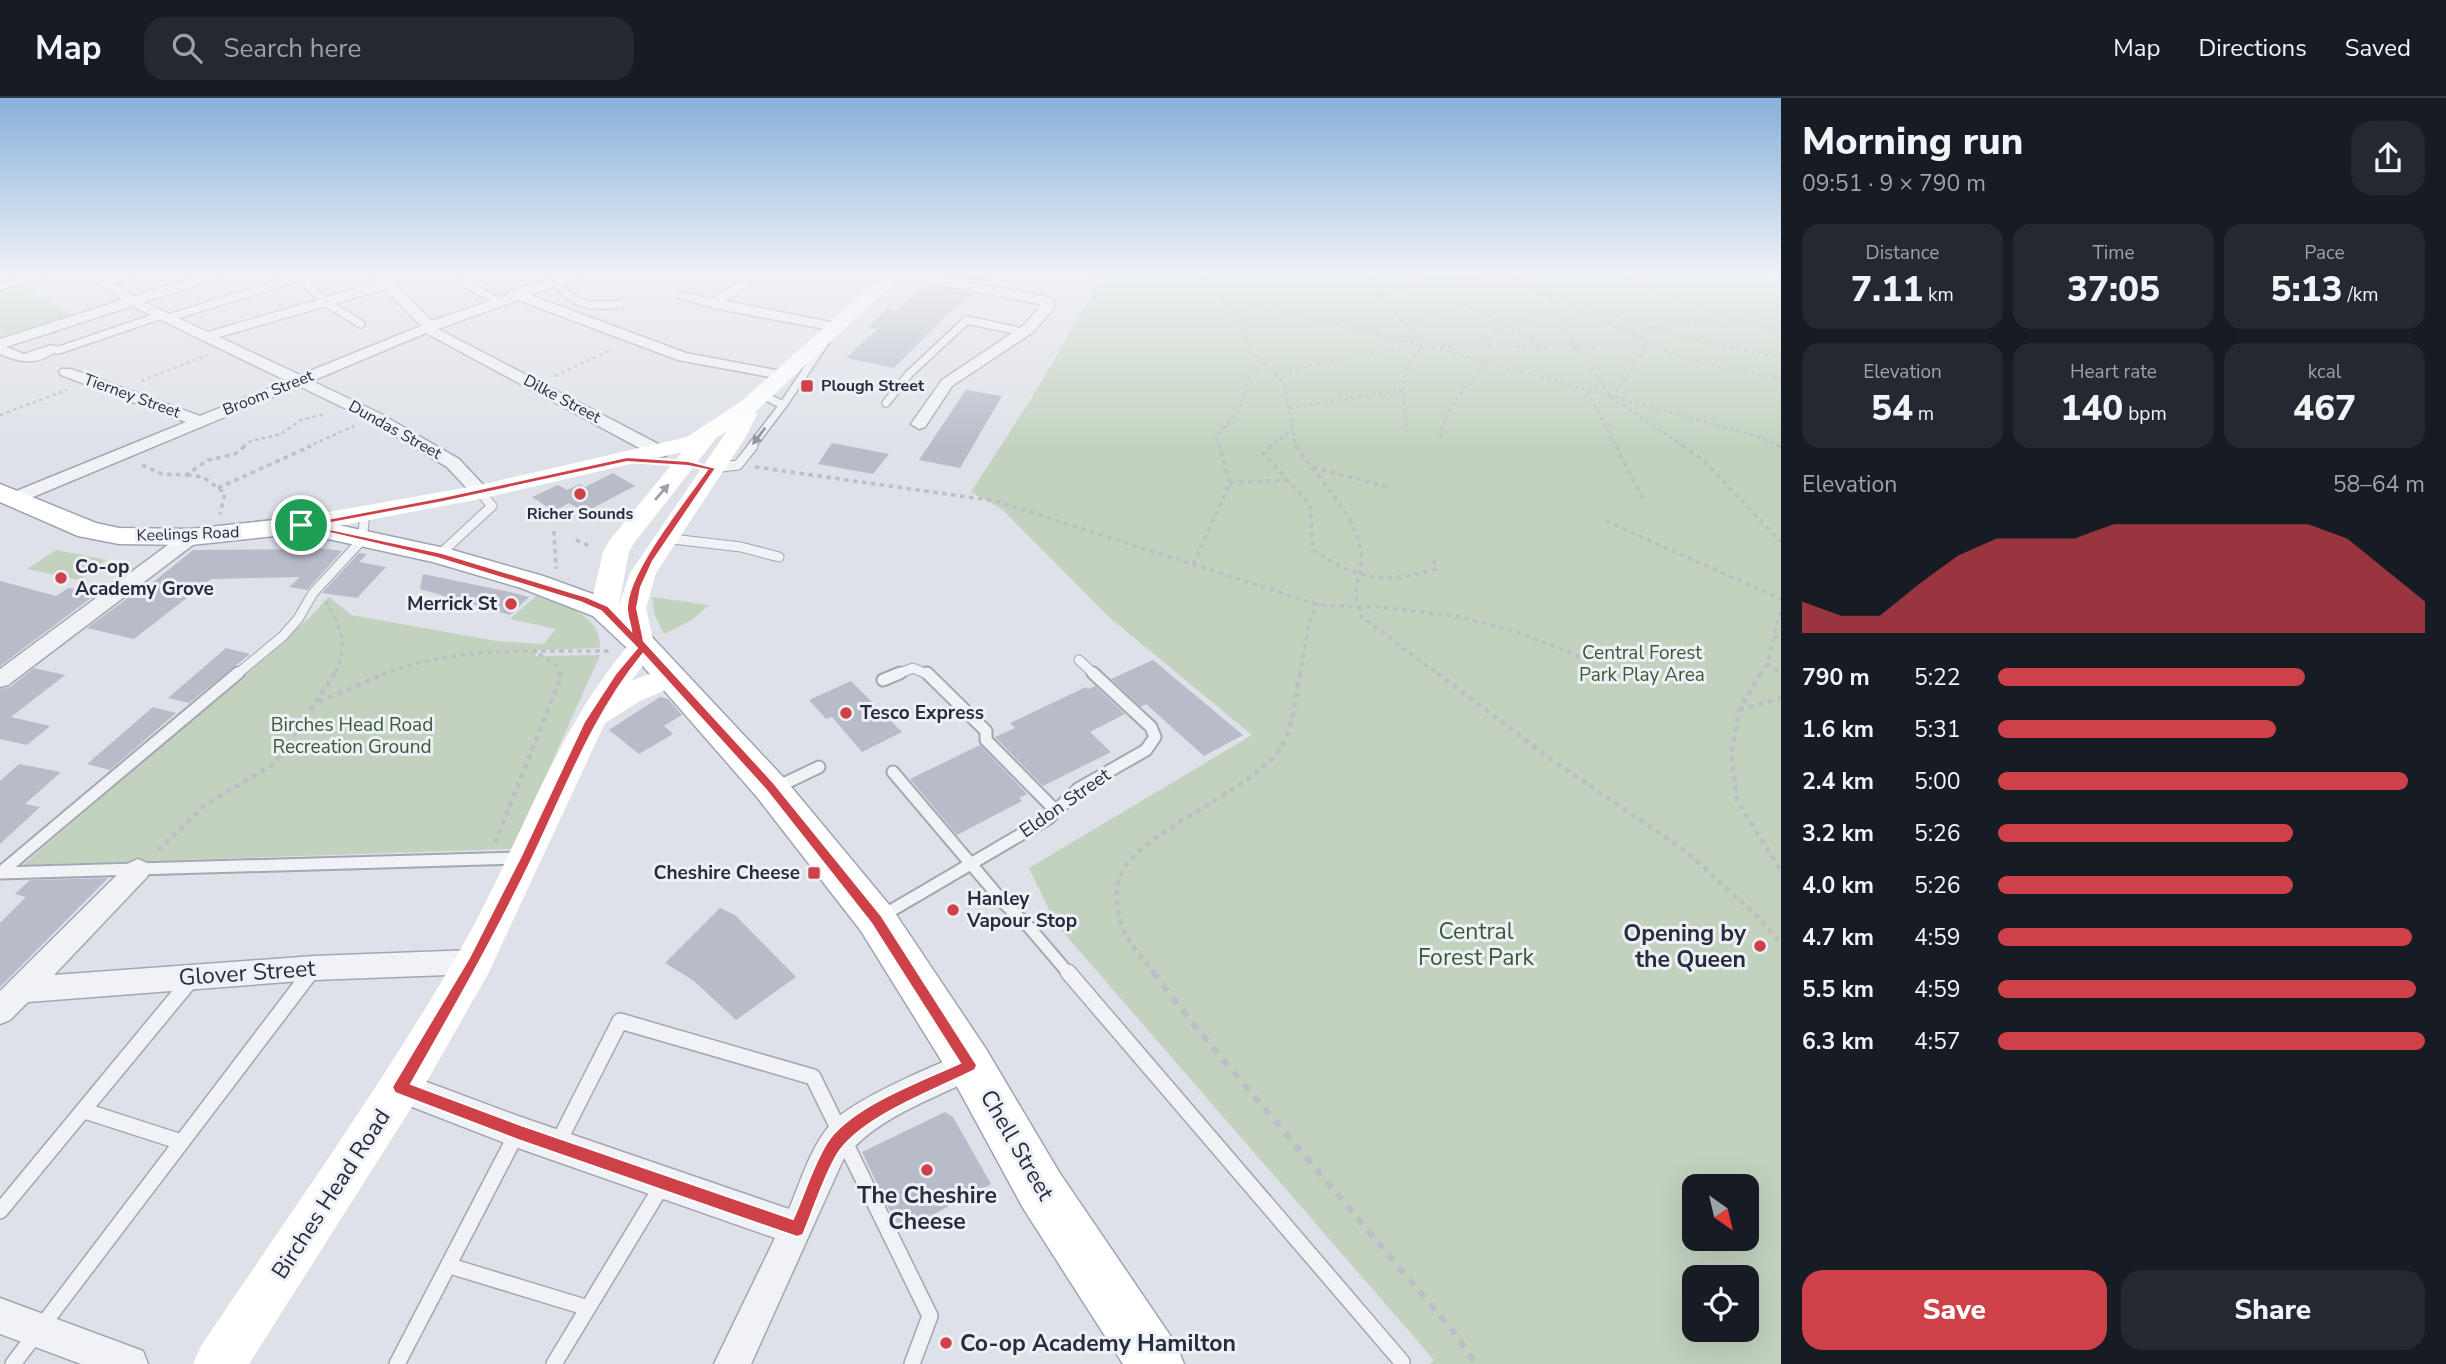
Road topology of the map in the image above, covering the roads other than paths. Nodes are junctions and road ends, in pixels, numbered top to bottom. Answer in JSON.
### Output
{"nodes":[{"id":1,"x":43,"y":332,"type":"edge"},
{"id":2,"x":114,"y":332,"type":"edge"},
{"id":3,"x":200,"y":332,"type":"edge"},
{"id":4,"x":223,"y":332,"type":"edge"},
{"id":5,"x":417,"y":332,"type":"edge"},
{"id":6,"x":438,"y":332,"type":"edge"},
{"id":7,"x":613,"y":332,"type":"edge"},
{"id":8,"x":829,"y":332,"type":"edge"},
{"id":9,"x":832,"y":332,"type":"edge"},
{"id":10,"x":954,"y":332,"type":"edge"},
{"id":11,"x":1023,"y":332,"type":"edge"},
{"id":12,"x":209,"y":336,"type":"junction"},
{"id":13,"x":0,"y":347,"type":"edge"},
{"id":14,"x":51,"y":349,"type":"joint"},
{"id":15,"x":66,"y":372,"type":"dead end"},
{"id":16,"x":781,"y":375,"type":"junction"},
{"id":17,"x":301,"y":380,"type":"junction"},
{"id":18,"x":757,"y":400,"type":"junction"},
{"id":19,"x":886,"y":403,"type":"dead end"},
{"id":20,"x":783,"y":405,"type":"junction"},
{"id":21,"x":199,"y":421,"type":"junction"},
{"id":22,"x":919,"y":424,"type":"dead end"},
{"id":23,"x":707,"y":436,"type":"junction"},
{"id":24,"x":660,"y":452,"type":"junction"},
{"id":25,"x":627,"y":459,"type":"junction"},
{"id":26,"x":713,"y":466,"type":"junction"},
{"id":27,"x":68,"y":476,"type":"joint"},
{"id":28,"x":7,"y":498,"type":"edge"},
{"id":29,"x":486,"y":499,"type":"junction"},
{"id":30,"x":363,"y":527,"type":"junction"},
{"id":31,"x":202,"y":537,"type":"junction"},
{"id":32,"x":664,"y":538,"type":"junction"},
{"id":33,"x":439,"y":555,"type":"junction"},
{"id":34,"x":779,"y":557,"type":"dead end"},
{"id":35,"x":643,"y":573,"type":"junction"},
{"id":36,"x":597,"y":600,"type":"junction"},
{"id":37,"x":650,"y":656,"type":"junction"},
{"id":38,"x":1079,"y":660,"type":"dead end"},
{"id":39,"x":0,"y":680,"type":"edge"},
{"id":40,"x":884,"y":680,"type":"dead end"},
{"id":41,"x":590,"y":722,"type":"junction"},
{"id":42,"x":819,"y":767,"type":"dead end"},
{"id":43,"x":893,"y":772,"type":"dead end"},
{"id":44,"x":772,"y":790,"type":"junction"},
{"id":45,"x":1056,"y":811,"type":"junction"},
{"id":46,"x":508,"y":858,"type":"junction"},
{"id":47,"x":972,"y":866,"type":"junction"},
{"id":48,"x":138,"y":870,"type":"junction"},
{"id":49,"x":876,"y":919,"type":"junction"},
{"id":50,"x":474,"y":962,"type":"junction"},
{"id":51,"x":314,"y":968,"type":"junction"},
{"id":52,"x":193,"y":977,"type":"junction"},
{"id":53,"x":21,"y":990,"type":"junction"},
{"id":54,"x":0,"y":1011,"type":"edge"},
{"id":55,"x":970,"y":1065,"type":"junction"},
{"id":56,"x":400,"y":1087,"type":"junction"},
{"id":57,"x":85,"y":1111,"type":"junction"},
{"id":58,"x":518,"y":1132,"type":"junction"},
{"id":59,"x":843,"y":1134,"type":"junction"},
{"id":60,"x":181,"y":1142,"type":"junction"},
{"id":61,"x":556,"y":1146,"type":"junction"},
{"id":62,"x":664,"y":1182,"type":"junction"},
{"id":63,"x":0,"y":1211,"type":"edge"},
{"id":64,"x":797,"y":1229,"type":"junction"},
{"id":65,"x":450,"y":1266,"type":"junction"},
{"id":66,"x":588,"y":1308,"type":"junction"},
{"id":67,"x":0,"y":1316,"type":"edge"},
{"id":68,"x":38,"y":1330,"type":"junction"},
{"id":69,"x":1402,"y":1362,"type":"dead end"},
{"id":70,"x":13,"y":1364,"type":"edge"},
{"id":71,"x":130,"y":1364,"type":"edge"},
{"id":72,"x":219,"y":1364,"type":"edge"},
{"id":73,"x":397,"y":1364,"type":"edge"},
{"id":74,"x":554,"y":1364,"type":"edge"},
{"id":75,"x":732,"y":1364,"type":"edge"},
{"id":76,"x":912,"y":1364,"type":"edge"},
{"id":77,"x":1156,"y":1364,"type":"edge"}],
"edges":[{"from":1,"to":13,"type":"street"},
{"from":2,"to":14,"type":"lane"},
{"from":3,"to":12,"type":"street","name":"Dundas Street"},
{"from":4,"to":12,"type":"street"},
{"from":5,"to":17,"type":"street","name":"Broom Street"},
{"from":6,"to":24,"type":"street","name":"Dilke Street"},
{"from":7,"to":16,"type":"street"},
{"from":8,"to":16,"type":"main road"},
{"from":9,"to":20,"type":"lane"},
{"from":10,"to":19,"type":"lane"},
{"from":11,"to":22,"type":"street"},
{"from":12,"to":17,"type":"street","name":"Dundas Street"},
{"from":13,"to":14,"type":"street"},
{"from":15,"to":21,"type":"street","name":"Tierney Street"},
{"from":16,"to":18,"type":"main road"},
{"from":17,"to":21,"type":"street","name":"Broom Street"},
{"from":17,"to":29,"type":"street","name":"Dundas Street"},
{"from":18,"to":20,"type":"lane"},
{"from":18,"to":23,"type":"main road"},
{"from":18,"to":26,"type":"main road"},
{"from":20,"to":26,"type":"lane","one_way":true},
{"from":21,"to":27,"type":"street","name":"Broom Street"},
{"from":23,"to":24,"type":"main road"},
{"from":23,"to":26,"type":"main road"},
{"from":24,"to":25,"type":"main road"},
{"from":25,"to":26,"type":"main road"},
{"from":25,"to":29,"type":"main road"},
{"from":26,"to":32,"type":"main road"},
{"from":36,"to":26,"type":"main road","one_way":true},
{"from":27,"to":28,"type":"street","name":"Broom Street"},
{"from":28,"to":31,"type":"main road","name":"Keelings Road"},
{"from":29,"to":30,"type":"main road"},
{"from":29,"to":33,"type":"lane"},
{"from":30,"to":31,"type":"main road","name":"Keelings Road"},
{"from":30,"to":33,"type":"main road"},
{"from":30,"to":48,"type":"lane"},
{"from":31,"to":39,"type":"street"},
{"from":32,"to":34,"type":"lane"},
{"from":32,"to":35,"type":"main road"},
{"from":33,"to":36,"type":"main road"},
{"from":35,"to":36,"type":"main road"},
{"from":35,"to":37,"type":"main road"},
{"from":36,"to":37,"type":"main road","name":"Chell Street"},
{"from":37,"to":41,"type":"main road","name":"Birches Head Road"},
{"from":37,"to":41,"type":"main road","name":"Birches Head Road"},
{"from":37,"to":44,"type":"main road","name":"Chell Street"},
{"from":38,"to":45,"type":"lane","name":"Eldon Street"},
{"from":40,"to":45,"type":"lane"},
{"from":41,"to":46,"type":"main road","name":"Birches Head Road"},
{"from":42,"to":44,"type":"lane"},
{"from":43,"to":47,"type":"lane"},
{"from":44,"to":49,"type":"main road","name":"Chell Street"},
{"from":45,"to":47,"type":"lane","name":"Eldon Street"},
{"from":46,"to":48,"type":"lane"},
{"from":46,"to":50,"type":"main road","name":"Birches Head Road"},
{"from":47,"to":49,"type":"lane","name":"Eldon Street"},
{"from":47,"to":69,"type":"lane"},
{"from":48,"to":53,"type":"street"},
{"from":49,"to":55,"type":"main road","name":"Chell Street"},
{"from":50,"to":51,"type":"street","name":"Glover Street"},
{"from":50,"to":56,"type":"main road","name":"Birches Head Road"},
{"from":51,"to":52,"type":"street","name":"Glover Street"},
{"from":51,"to":60,"type":"lane"},
{"from":52,"to":53,"type":"street","name":"Glover Street"},
{"from":52,"to":57,"type":"lane"},
{"from":53,"to":54,"type":"street"},
{"from":55,"to":59,"type":"street"},
{"from":55,"to":77,"type":"main road","name":"Chell Street"},
{"from":56,"to":58,"type":"street"},
{"from":56,"to":72,"type":"main road","name":"Birches Head Road"},
{"from":57,"to":60,"type":"lane"},
{"from":57,"to":63,"type":"lane"},
{"from":58,"to":61,"type":"street"},
{"from":58,"to":65,"type":"lane"},
{"from":59,"to":61,"type":"lane"},
{"from":59,"to":64,"type":"street"},
{"from":59,"to":76,"type":"lane"},
{"from":60,"to":68,"type":"lane"},
{"from":61,"to":62,"type":"street"},
{"from":62,"to":64,"type":"street"},
{"from":62,"to":66,"type":"lane"},
{"from":64,"to":75,"type":"street"},
{"from":65,"to":66,"type":"lane"},
{"from":65,"to":73,"type":"lane"},
{"from":66,"to":74,"type":"lane"},
{"from":67,"to":68,"type":"street"},
{"from":68,"to":70,"type":"lane"},
{"from":68,"to":71,"type":"street"}]}
